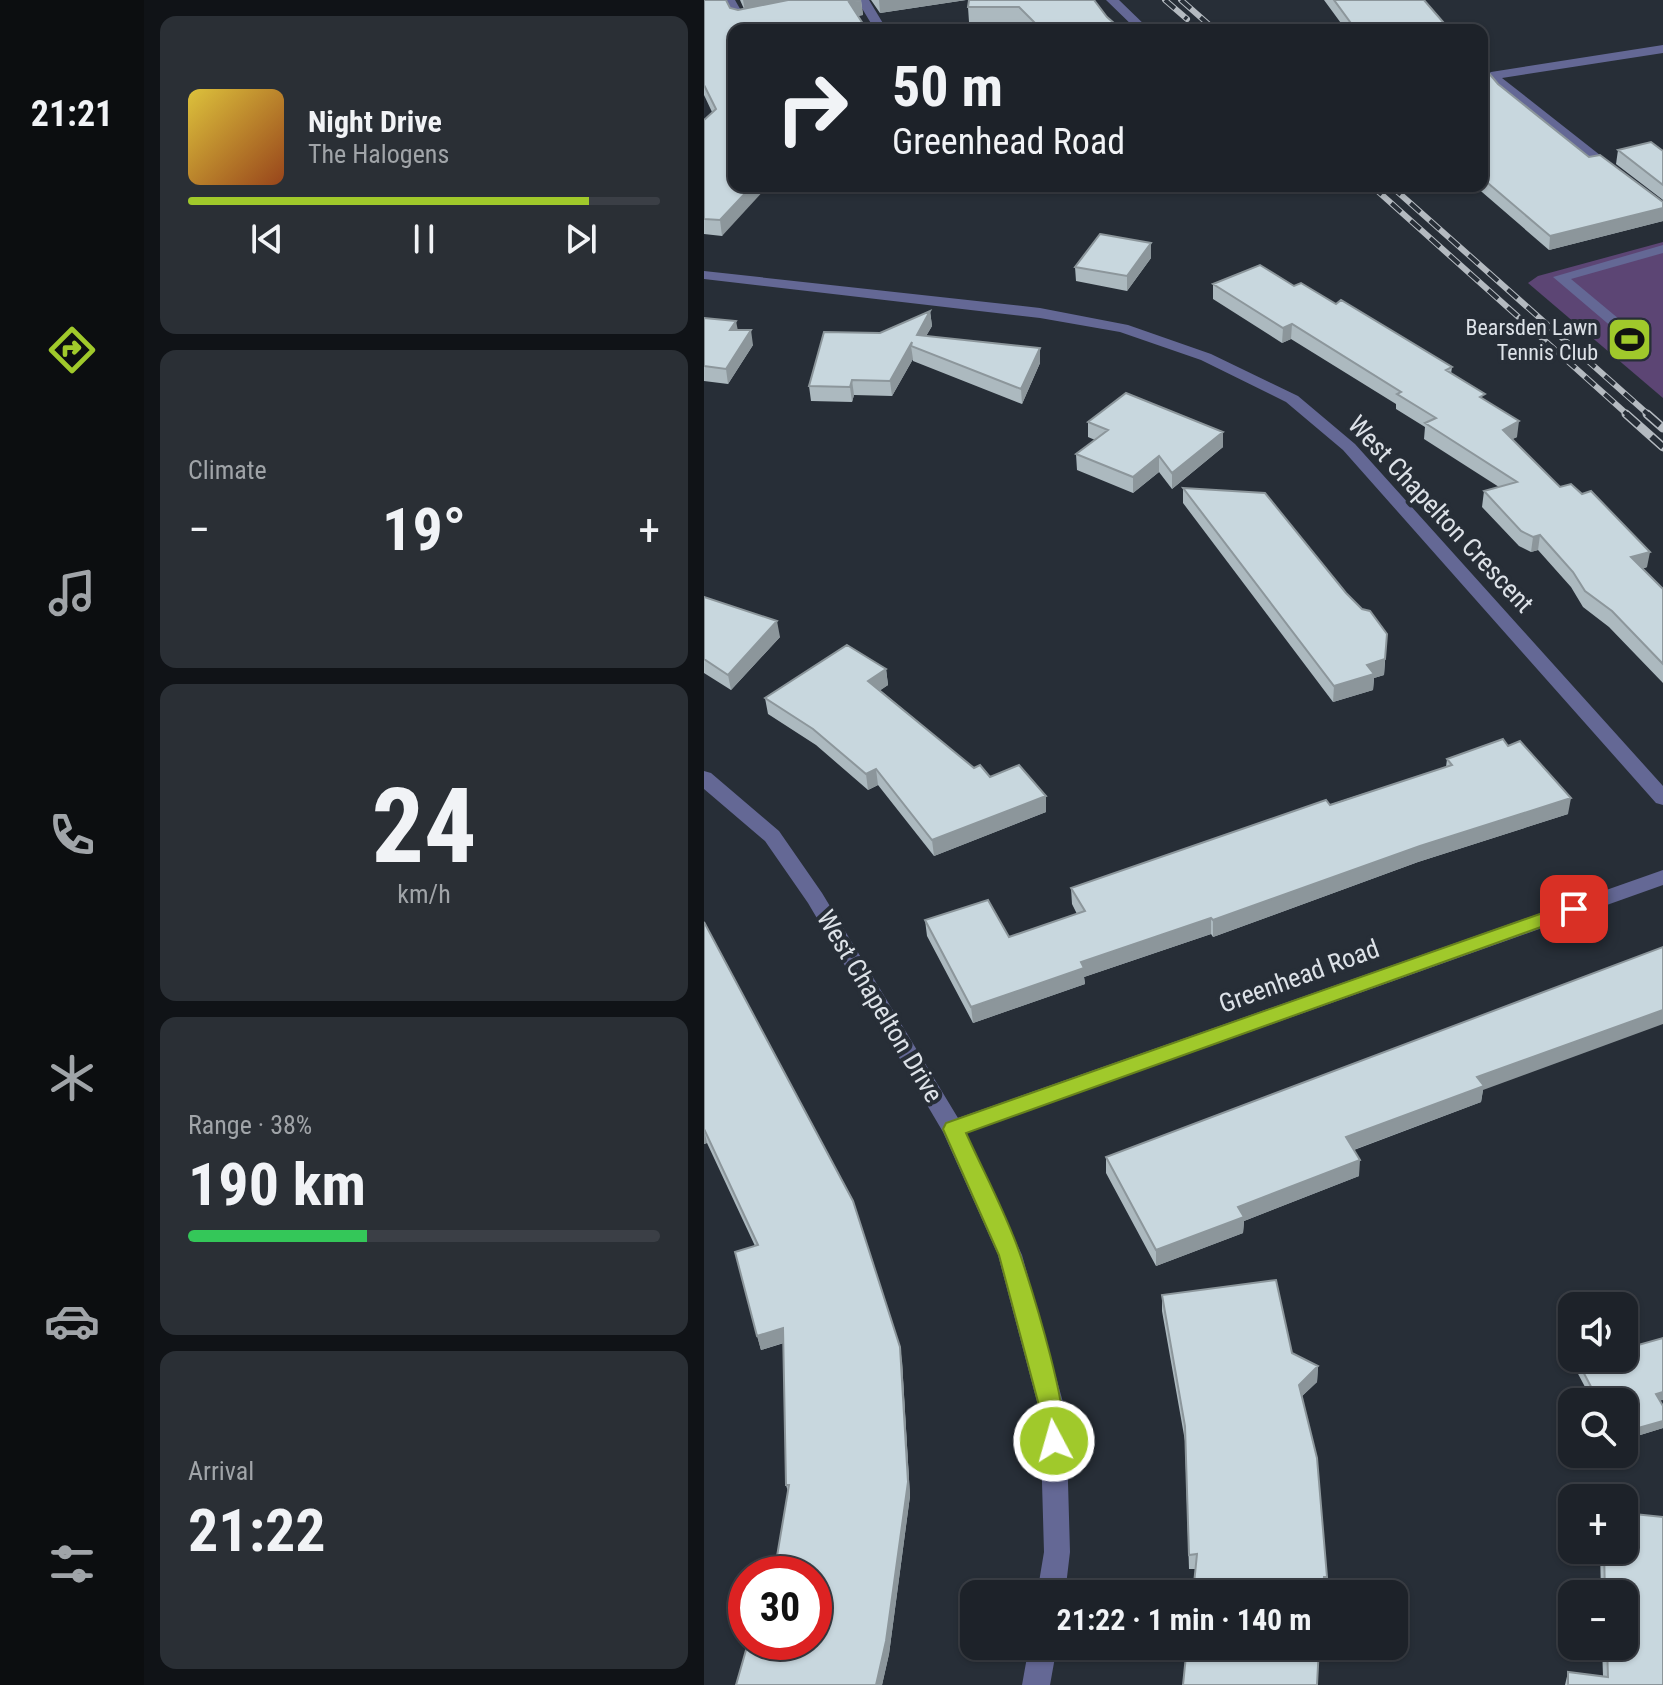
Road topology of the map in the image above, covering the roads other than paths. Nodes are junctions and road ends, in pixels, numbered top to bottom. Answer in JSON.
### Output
{"nodes":[{"id":1,"x":729,"y":0,"type":"edge"},
{"id":2,"x":851,"y":0,"type":"edge"},
{"id":3,"x":1112,"y":0,"type":"edge"},
{"id":4,"x":766,"y":14,"type":"edge"},
{"id":5,"x":877,"y":24,"type":"edge"},
{"id":6,"x":1138,"y":24,"type":"edge"},
{"id":7,"x":1663,"y":49,"type":"edge"},
{"id":8,"x":1626,"y":182,"type":"edge"},
{"id":9,"x":1663,"y":249,"type":"edge"},
{"id":10,"x":704,"y":275,"type":"edge"},
{"id":11,"x":1638,"y":342,"type":"dead end"},
{"id":12,"x":704,"y":778,"type":"edge"},
{"id":13,"x":1663,"y":798,"type":"edge"},
{"id":14,"x":1663,"y":877,"type":"edge"},
{"id":15,"x":953,"y":1129,"type":"junction"},
{"id":16,"x":1053,"y":1580,"type":"edge"},
{"id":17,"x":1040,"y":1660,"type":"edge"},
{"id":18,"x":1036,"y":1685,"type":"edge"}],
"edges":[{"from":1,"to":4,"type":"street"},
{"from":2,"to":5,"type":"street"},
{"from":3,"to":6,"type":"street"},
{"from":7,"to":8,"type":"street"},
{"from":9,"to":11,"type":"street"},
{"from":10,"to":13,"type":"street","name":"West Chapelton Crescent"},
{"from":12,"to":15,"type":"street","name":"West Chapelton Drive"},
{"from":14,"to":15,"type":"street","name":"Greenhead Road"},
{"from":15,"to":16,"type":"street","name":"West Chapelton Drive"},
{"from":17,"to":18,"type":"street"}]}
